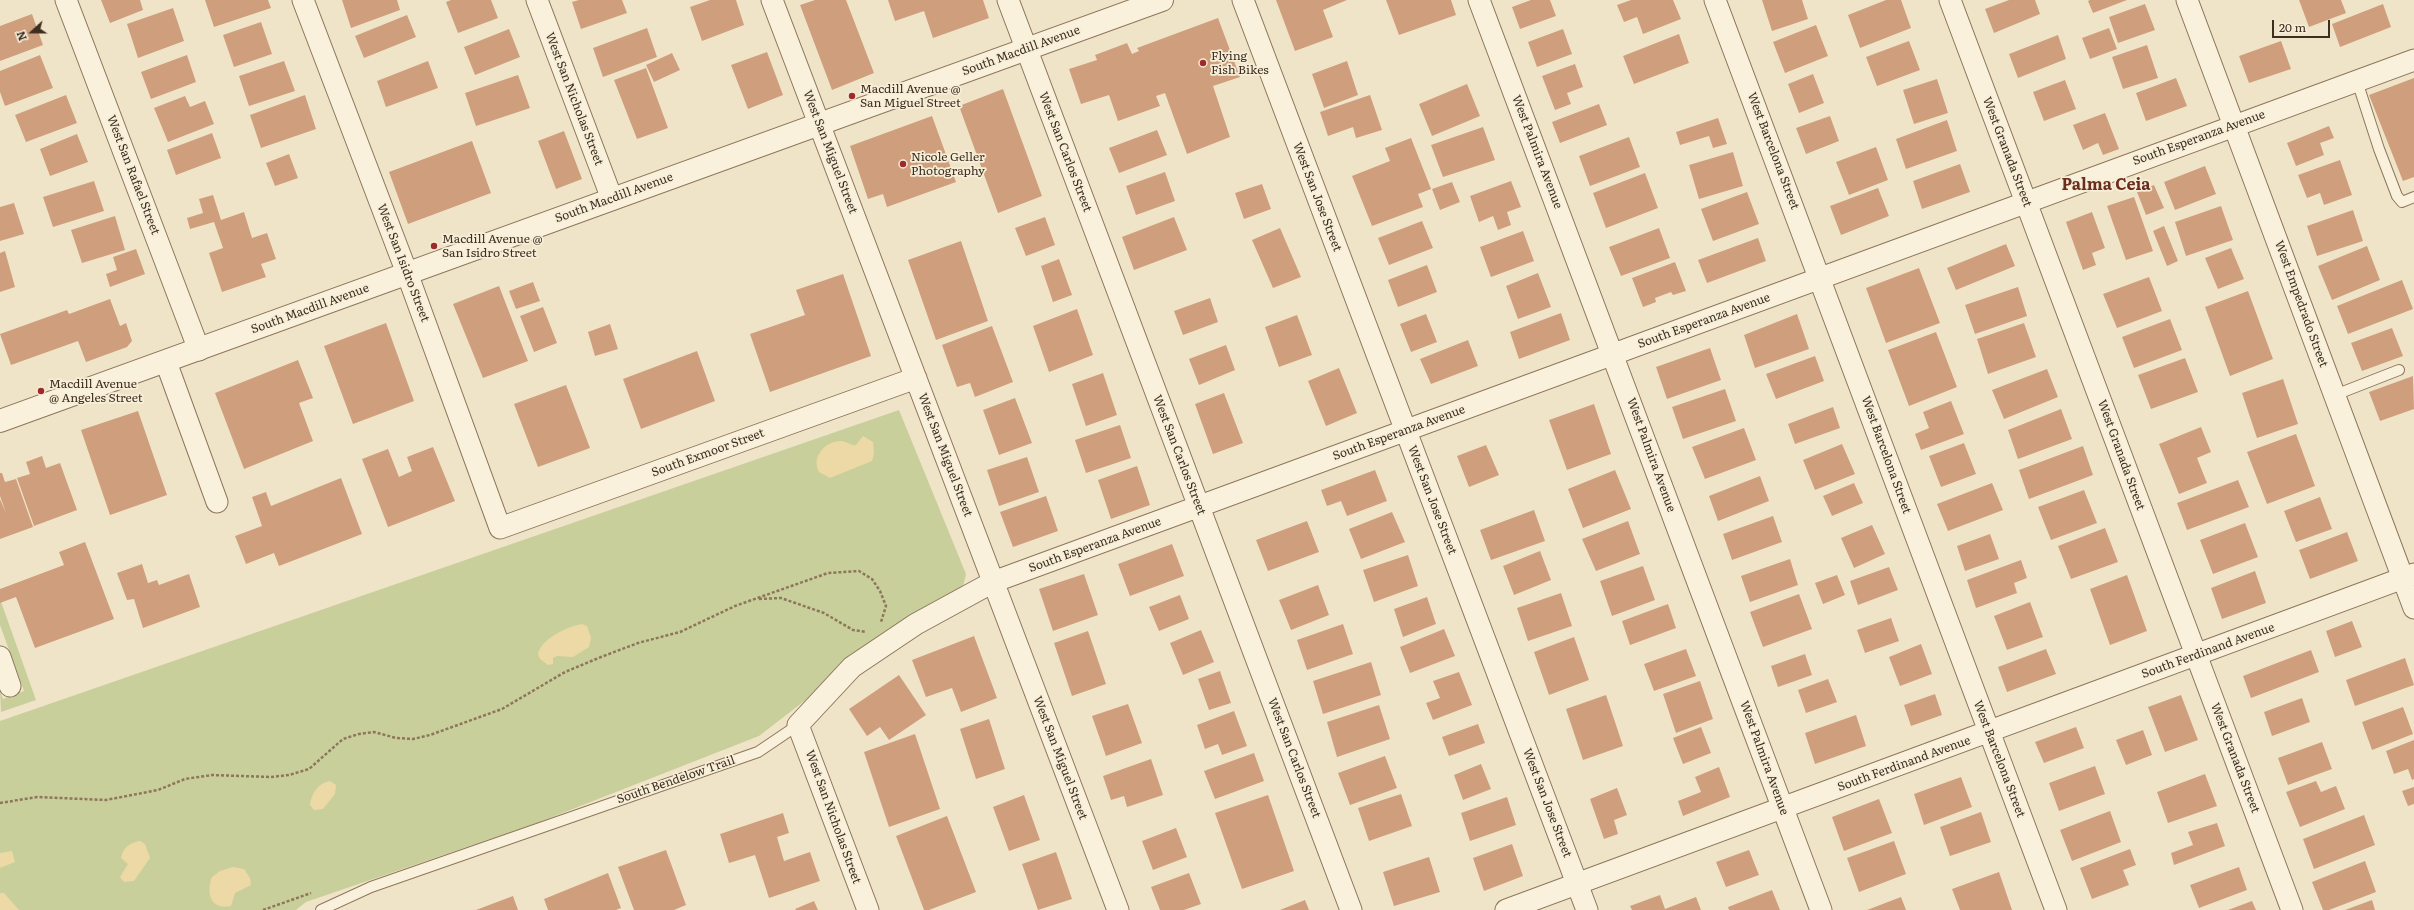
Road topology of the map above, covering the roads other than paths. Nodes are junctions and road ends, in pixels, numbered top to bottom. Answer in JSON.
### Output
{"nodes":[{"id":1,"x":66,"y":0,"type":"edge"},
{"id":2,"x":303,"y":0,"type":"edge"},
{"id":3,"x":537,"y":0,"type":"edge"},
{"id":4,"x":772,"y":0,"type":"edge"},
{"id":5,"x":1008,"y":0,"type":"edge"},
{"id":6,"x":1162,"y":0,"type":"edge"},
{"id":7,"x":1243,"y":0,"type":"edge"},
{"id":8,"x":1479,"y":0,"type":"edge"},
{"id":9,"x":1716,"y":0,"type":"edge"},
{"id":10,"x":1950,"y":0,"type":"edge"},
{"id":11,"x":2187,"y":0,"type":"edge"},
{"id":12,"x":1027,"y":48,"type":"junction"},
{"id":13,"x":2414,"y":60,"type":"edge"},
{"id":14,"x":2357,"y":80,"type":"junction"},
{"id":15,"x":819,"y":124,"type":"junction"},
{"id":16,"x":2234,"y":125,"type":"junction"},
{"id":17,"x":2414,"y":197,"type":"edge"},
{"id":18,"x":612,"y":199,"type":"junction"},
{"id":19,"x":2027,"y":202,"type":"junction"},
{"id":20,"x":407,"y":273,"type":"junction"},
{"id":21,"x":1821,"y":278,"type":"junction"},
{"id":22,"x":199,"y":350,"type":"junction"},
{"id":23,"x":1614,"y":355,"type":"junction"},
{"id":24,"x":166,"y":362,"type":"junction"},
{"id":25,"x":2399,"y":370,"type":"dead end"},
{"id":26,"x":916,"y":378,"type":"junction"},
{"id":27,"x":2335,"y":395,"type":"junction"},
{"id":28,"x":0,"y":421,"type":"edge"},
{"id":29,"x":1406,"y":430,"type":"junction"},
{"id":30,"x":217,"y":502,"type":"dead end"},
{"id":31,"x":1198,"y":507,"type":"junction"},
{"id":32,"x":500,"y":528,"type":"joint"},
{"id":33,"x":2408,"y":576,"type":"edge"},
{"id":34,"x":993,"y":582,"type":"junction"},
{"id":35,"x":2414,"y":608,"type":"edge"},
{"id":36,"x":2196,"y":655,"type":"junction"},
{"id":37,"x":0,"y":657,"type":"edge"},
{"id":38,"x":5,"y":688,"type":"edge"},
{"id":39,"x":798,"y":724,"type":"junction"},
{"id":40,"x":1989,"y":732,"type":"junction"},
{"id":41,"x":1783,"y":809,"type":"junction"},
{"id":42,"x":1577,"y":884,"type":"junction"},
{"id":43,"x":321,"y":910,"type":"edge"},
{"id":44,"x":868,"y":910,"type":"edge"},
{"id":45,"x":1118,"y":910,"type":"edge"},
{"id":46,"x":1351,"y":910,"type":"edge"},
{"id":47,"x":1506,"y":910,"type":"edge"},
{"id":48,"x":1587,"y":910,"type":"edge"},
{"id":49,"x":1821,"y":910,"type":"edge"},
{"id":50,"x":2056,"y":910,"type":"edge"},
{"id":51,"x":2292,"y":910,"type":"edge"}],
"edges":[{"from":1,"to":22,"type":"street","name":"West San Rafael Street"},
{"from":2,"to":20,"type":"street","name":"West San Isidro Street"},
{"from":3,"to":18,"type":"street","name":"West San Nicholas Street"},
{"from":4,"to":15,"type":"street","name":"West San Miguel Street"},
{"from":5,"to":12,"type":"street","name":"West San Carlos Street"},
{"from":6,"to":12,"type":"street","name":"South Macdill Avenue"},
{"from":7,"to":29,"type":"street","name":"West San Jose Street"},
{"from":8,"to":23,"type":"street","name":"West Palmira Avenue"},
{"from":9,"to":21,"type":"street","name":"West Barcelona Street"},
{"from":10,"to":19,"type":"street","name":"West Granada Street"},
{"from":11,"to":16,"type":"street","name":"West Empedrado Street"},
{"from":12,"to":15,"type":"street","name":"South Macdill Avenue"},
{"from":12,"to":31,"type":"street","name":"West San Carlos Street"},
{"from":13,"to":14,"type":"street","name":"South Esperanza Avenue"},
{"from":14,"to":16,"type":"street","name":"South Esperanza Avenue"},
{"from":14,"to":17,"type":"lane"},
{"from":15,"to":18,"type":"street","name":"South Macdill Avenue"},
{"from":15,"to":26,"type":"street","name":"West San Miguel Street"},
{"from":16,"to":19,"type":"street","name":"South Esperanza Avenue"},
{"from":16,"to":27,"type":"street","name":"West Empedrado Street"},
{"from":18,"to":20,"type":"street","name":"South Macdill Avenue"},
{"from":19,"to":21,"type":"street","name":"South Esperanza Avenue"},
{"from":19,"to":36,"type":"street","name":"West Granada Street"},
{"from":20,"to":22,"type":"street","name":"South Macdill Avenue"},
{"from":20,"to":32,"type":"street","name":"West San Isidro Street"},
{"from":21,"to":23,"type":"street","name":"South Esperanza Avenue"},
{"from":21,"to":40,"type":"street","name":"West Barcelona Street"},
{"from":22,"to":24,"type":"street","name":"South Macdill Avenue"},
{"from":23,"to":29,"type":"street","name":"South Esperanza Avenue"},
{"from":23,"to":41,"type":"street","name":"West Palmira Avenue"},
{"from":24,"to":28,"type":"street","name":"South Macdill Avenue"},
{"from":24,"to":30,"type":"street"},
{"from":25,"to":27,"type":"lane"},
{"from":26,"to":32,"type":"street","name":"South Exmoor Street"},
{"from":26,"to":34,"type":"street","name":"West San Miguel Street"},
{"from":27,"to":33,"type":"street","name":"West Empedrado Street"},
{"from":29,"to":31,"type":"street","name":"South Esperanza Avenue"},
{"from":29,"to":42,"type":"street","name":"West San Jose Street"},
{"from":31,"to":34,"type":"street","name":"South Esperanza Avenue"},
{"from":31,"to":46,"type":"street","name":"West San Carlos Street"},
{"from":33,"to":35,"type":"street","name":"West Empedrado Street"},
{"from":33,"to":36,"type":"street","name":"South Ferdinand Avenue"},
{"from":34,"to":39,"type":"street","name":"South Bendelow Trail"},
{"from":34,"to":45,"type":"street","name":"West San Miguel Street"},
{"from":36,"to":40,"type":"street","name":"South Ferdinand Avenue"},
{"from":36,"to":51,"type":"street","name":"West Granada Street"},
{"from":37,"to":38,"type":"street"},
{"from":39,"to":43,"type":"lane","name":"South Bendelow Trail"},
{"from":39,"to":44,"type":"street","name":"West San Nicholas Street"},
{"from":40,"to":41,"type":"street","name":"South Ferdinand Avenue"},
{"from":40,"to":50,"type":"street","name":"West Barcelona Street"},
{"from":41,"to":42,"type":"street","name":"South Ferdinand Avenue"},
{"from":41,"to":49,"type":"street","name":"West Palmira Avenue"},
{"from":42,"to":47,"type":"street","name":"South Ferdinand Avenue"},
{"from":42,"to":48,"type":"street","name":"West San Jose Street"}]}
